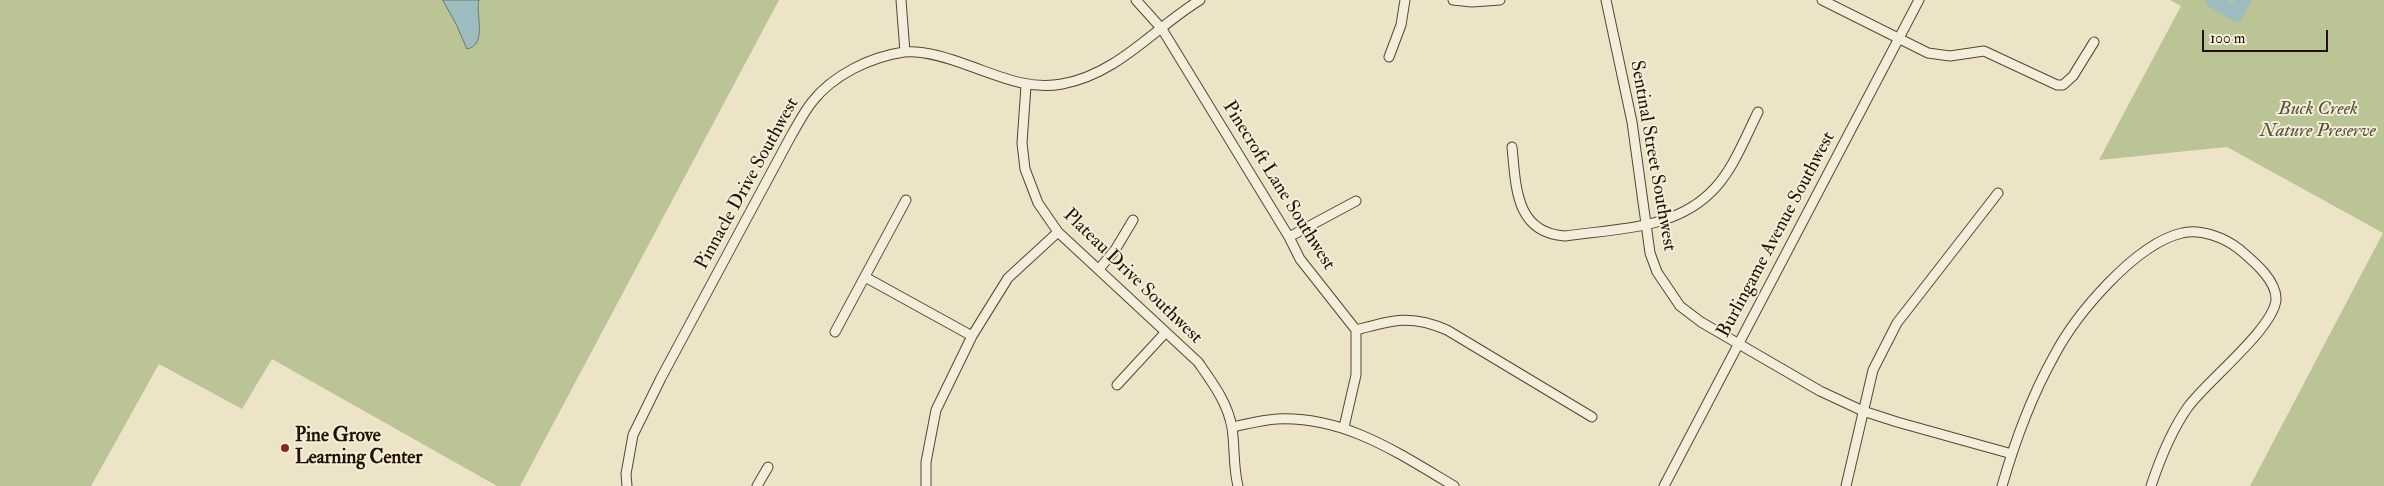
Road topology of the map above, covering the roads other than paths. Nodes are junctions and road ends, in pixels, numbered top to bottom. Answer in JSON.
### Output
{"nodes":[{"id":1,"x":901,"y":0,"type":"edge"},
{"id":2,"x":1136,"y":0,"type":"edge"},
{"id":3,"x":1200,"y":0,"type":"edge"},
{"id":4,"x":1405,"y":0,"type":"edge"},
{"id":5,"x":1453,"y":0,"type":"edge"},
{"id":6,"x":1499,"y":0,"type":"edge"},
{"id":7,"x":1606,"y":0,"type":"edge"},
{"id":8,"x":1822,"y":0,"type":"edge"},
{"id":9,"x":1919,"y":0,"type":"edge"},
{"id":10,"x":1162,"y":29,"type":"junction"},
{"id":11,"x":1899,"y":40,"type":"junction"},
{"id":12,"x":2094,"y":42,"type":"dead end"},
{"id":13,"x":905,"y":52,"type":"junction"},
{"id":14,"x":1389,"y":57,"type":"dead end"},
{"id":15,"x":1026,"y":86,"type":"junction"},
{"id":16,"x":1758,"y":112,"type":"dead end"},
{"id":17,"x":1512,"y":147,"type":"dead end"},
{"id":18,"x":1998,"y":193,"type":"dead end"},
{"id":19,"x":906,"y":200,"type":"dead end"},
{"id":20,"x":1356,"y":201,"type":"dead end"},
{"id":21,"x":1133,"y":220,"type":"dead end"},
{"id":22,"x":1647,"y":225,"type":"junction"},
{"id":23,"x":1058,"y":232,"type":"junction"},
{"id":24,"x":1290,"y":237,"type":"junction"},
{"id":25,"x":1099,"y":269,"type":"junction"},
{"id":26,"x":865,"y":277,"type":"junction"},
{"id":27,"x":1356,"y":330,"type":"junction"},
{"id":28,"x":835,"y":332,"type":"dead end"},
{"id":29,"x":1165,"y":333,"type":"junction"},
{"id":30,"x":972,"y":336,"type":"junction"},
{"id":31,"x":1737,"y":344,"type":"junction"},
{"id":32,"x":1117,"y":385,"type":"dead end"},
{"id":33,"x":1863,"y":411,"type":"junction"},
{"id":34,"x":1592,"y":417,"type":"dead end"},
{"id":35,"x":1232,"y":427,"type":"junction"},
{"id":36,"x":1344,"y":427,"type":"junction"},
{"id":37,"x":2012,"y":454,"type":"junction"},
{"id":38,"x":768,"y":466,"type":"dead end"},
{"id":39,"x":627,"y":486,"type":"edge"},
{"id":40,"x":757,"y":486,"type":"edge"},
{"id":41,"x":926,"y":486,"type":"edge"},
{"id":42,"x":1238,"y":486,"type":"edge"},
{"id":43,"x":1454,"y":486,"type":"edge"},
{"id":44,"x":1664,"y":486,"type":"edge"},
{"id":45,"x":1846,"y":486,"type":"edge"},
{"id":46,"x":2002,"y":486,"type":"edge"},
{"id":47,"x":2151,"y":486,"type":"edge"}],
"edges":[{"from":1,"to":13,"type":"street"},
{"from":2,"to":10,"type":"street","name":"Pinecroft Lane Southwest"},
{"from":3,"to":10,"type":"street","name":"Pinnacle Drive Southwest"},
{"from":4,"to":14,"type":"street"},
{"from":5,"to":6,"type":"street"},
{"from":7,"to":22,"type":"street","name":"Sentinal Street Southwest"},
{"from":8,"to":11,"type":"street"},
{"from":9,"to":11,"type":"street","name":"Burlingame Avenue Southwest"},
{"from":10,"to":15,"type":"street","name":"Pinnacle Drive Southwest"},
{"from":10,"to":24,"type":"street","name":"Pinecroft Lane Southwest"},
{"from":11,"to":12,"type":"street"},
{"from":11,"to":31,"type":"street","name":"Burlingame Avenue Southwest"},
{"from":13,"to":15,"type":"street","name":"Pinnacle Drive Southwest"},
{"from":13,"to":39,"type":"street","name":"Pinnacle Drive Southwest"},
{"from":15,"to":23,"type":"street","name":"Plateau Drive Southwest"},
{"from":16,"to":22,"type":"street"},
{"from":17,"to":22,"type":"street"},
{"from":18,"to":33,"type":"street"},
{"from":19,"to":26,"type":"street"},
{"from":20,"to":24,"type":"street"},
{"from":21,"to":25,"type":"street"},
{"from":22,"to":31,"type":"street","name":"Sentinal Street Southwest"},
{"from":23,"to":25,"type":"street","name":"Plateau Drive Southwest"},
{"from":23,"to":30,"type":"street"},
{"from":24,"to":27,"type":"street","name":"Pinecroft Lane Southwest"},
{"from":25,"to":29,"type":"street","name":"Plateau Drive Southwest"},
{"from":26,"to":28,"type":"street"},
{"from":26,"to":30,"type":"street"},
{"from":27,"to":34,"type":"street"},
{"from":27,"to":36,"type":"street"},
{"from":29,"to":32,"type":"street"},
{"from":29,"to":35,"type":"street","name":"Plateau Drive Southwest"},
{"from":30,"to":41,"type":"street"},
{"from":31,"to":33,"type":"street","name":"Sentinal Street Southwest"},
{"from":31,"to":44,"type":"street","name":"Burlingame Avenue Southwest"},
{"from":33,"to":37,"type":"street","name":"Sentinal Street Southwest"},
{"from":33,"to":45,"type":"street"},
{"from":35,"to":36,"type":"street"},
{"from":35,"to":42,"type":"street","name":"Plateau Drive Southwest"},
{"from":36,"to":43,"type":"street"},
{"from":37,"to":46,"type":"street"},
{"from":37,"to":47,"type":"street"},
{"from":38,"to":40,"type":"street"}]}
